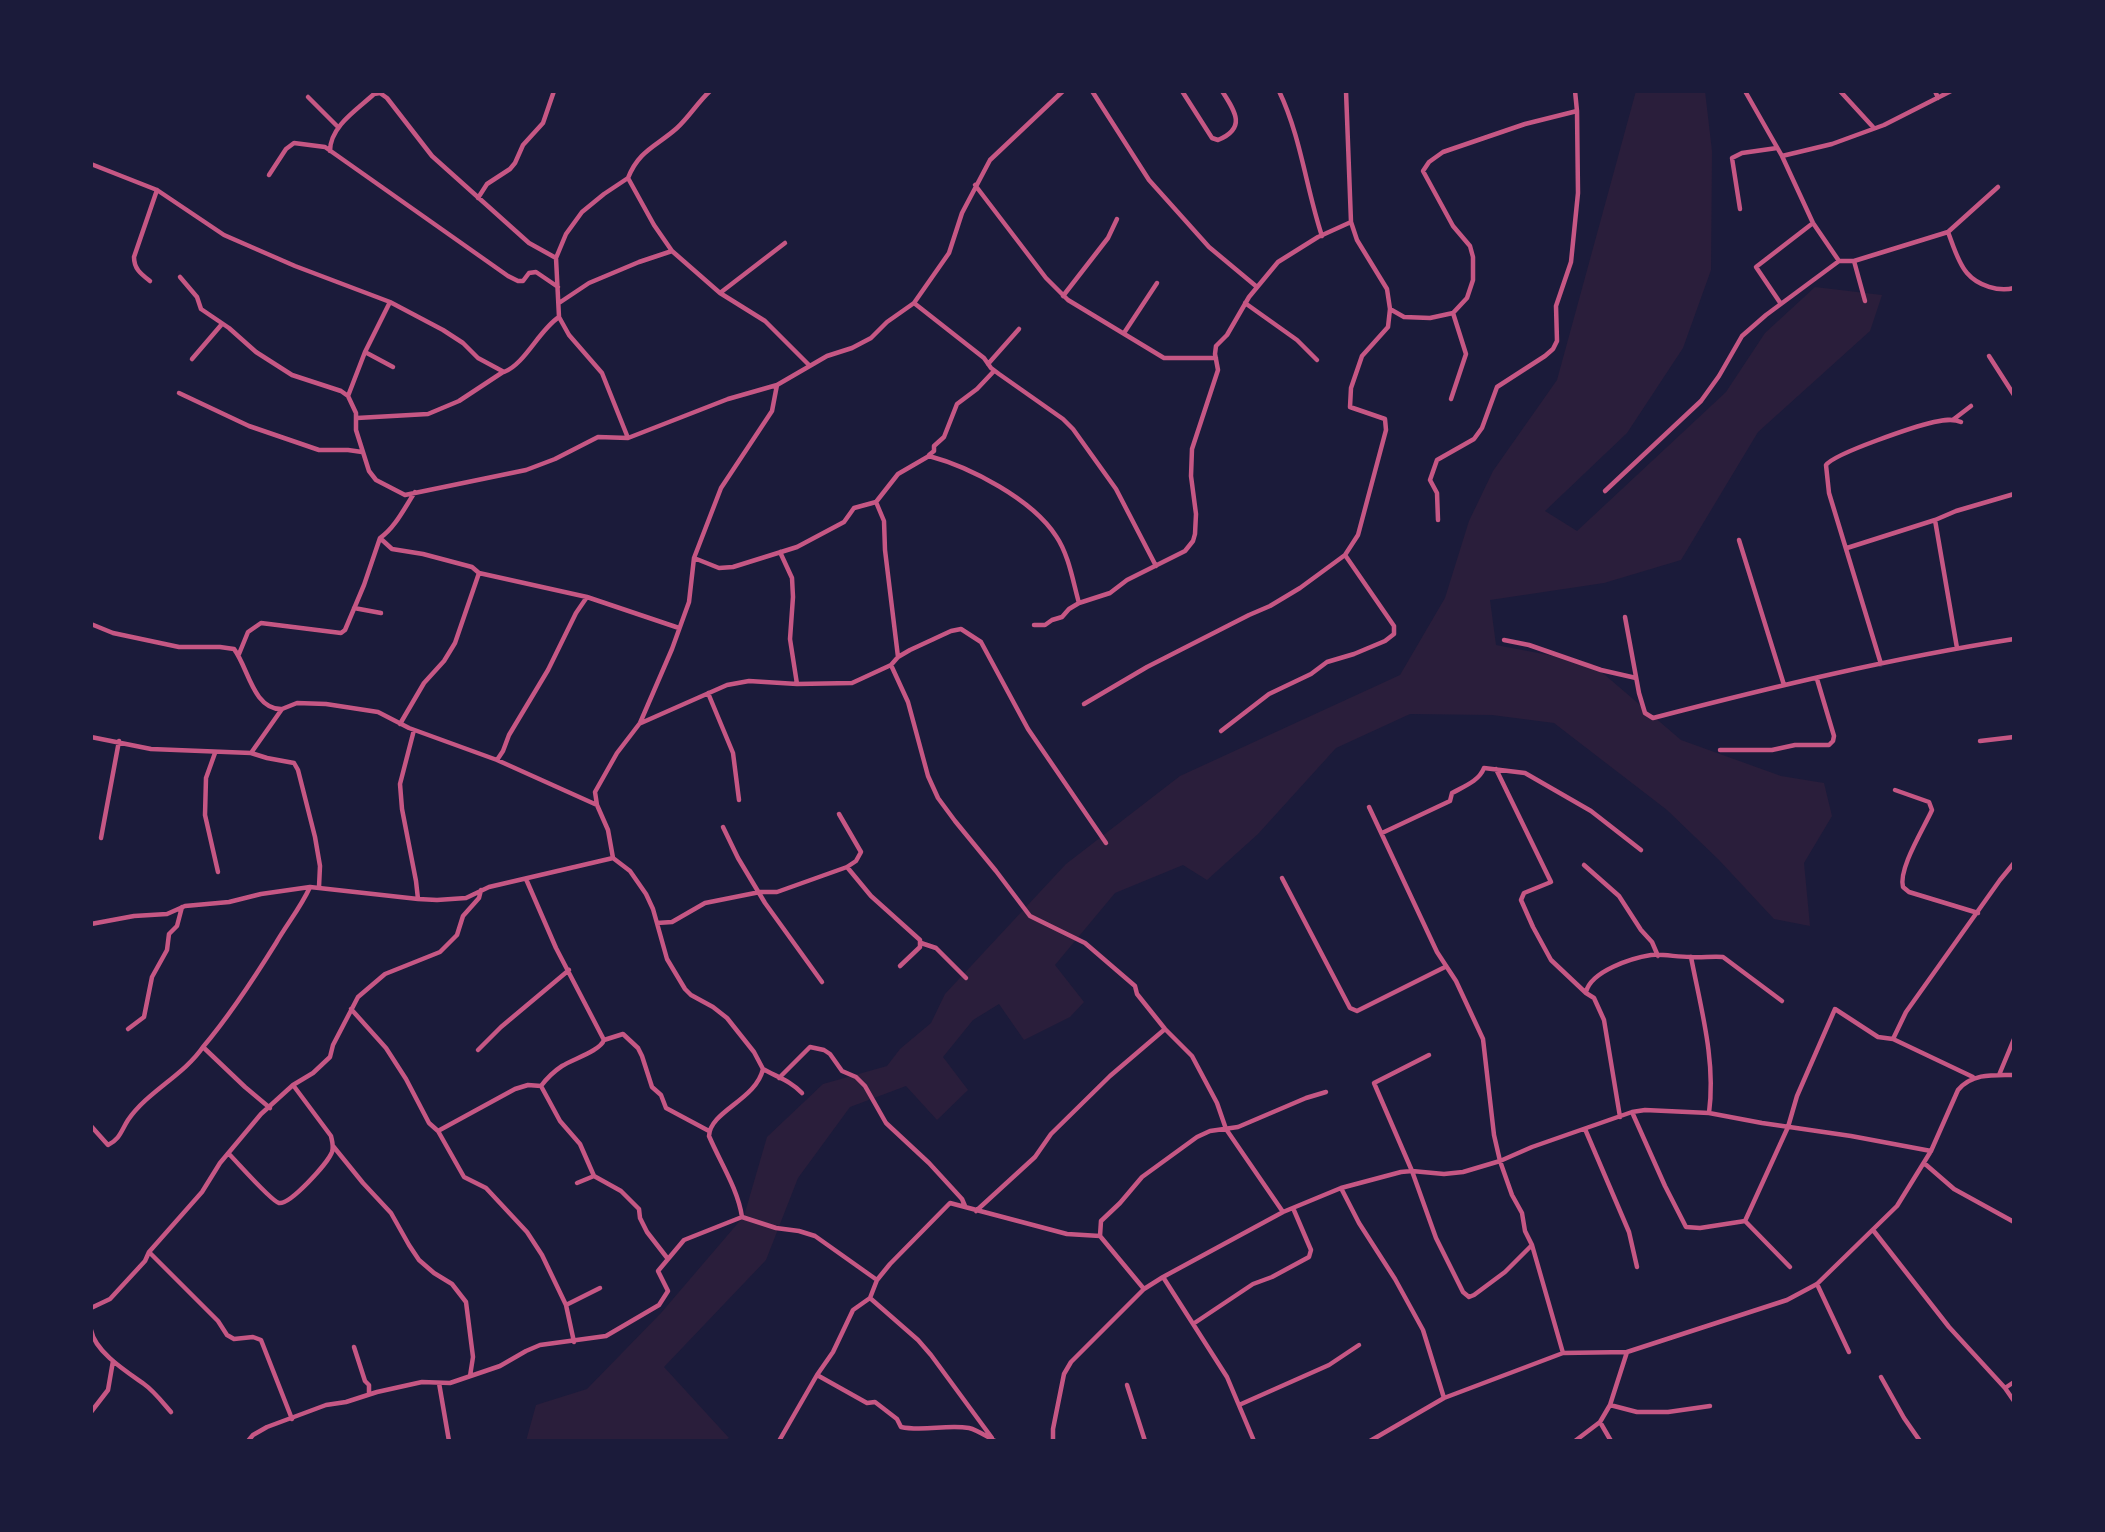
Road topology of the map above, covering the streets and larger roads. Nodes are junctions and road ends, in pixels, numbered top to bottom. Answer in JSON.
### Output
{"nodes":[{"id":1,"x":554,"y":91,"type":"edge"},
{"id":2,"x":710,"y":91,"type":"edge"},
{"id":3,"x":1063,"y":91,"type":"edge"},
{"id":4,"x":1092,"y":91,"type":"edge"},
{"id":5,"x":1182,"y":91,"type":"edge"},
{"id":6,"x":1222,"y":91,"type":"edge"},
{"id":7,"x":1279,"y":91,"type":"edge"},
{"id":8,"x":1346,"y":91,"type":"edge"},
{"id":9,"x":1575,"y":91,"type":"edge"},
{"id":10,"x":1745,"y":91,"type":"edge"},
{"id":11,"x":1840,"y":91,"type":"edge"},
{"id":12,"x":1935,"y":91,"type":"edge"},
{"id":13,"x":1951,"y":91,"type":"edge"},
{"id":14,"x":381,"y":92,"type":"edge"},
{"id":15,"x":308,"y":97,"type":"dead end"},
{"id":16,"x":1938,"y":97,"type":"junction"},
{"id":17,"x":1577,"y":111,"type":"junction"},
{"id":18,"x":338,"y":127,"type":"junction"},
{"id":19,"x":1873,"y":127,"type":"junction"},
{"id":20,"x":1777,"y":148,"type":"junction"},
{"id":21,"x":330,"y":151,"type":"junction"},
{"id":22,"x":1782,"y":156,"type":"junction"},
{"id":23,"x":91,"y":164,"type":"edge"},
{"id":24,"x":268,"y":175,"type":"dead end"},
{"id":25,"x":628,"y":178,"type":"junction"},
{"id":26,"x":975,"y":185,"type":"junction"},
{"id":27,"x":1998,"y":187,"type":"dead end"},
{"id":28,"x":157,"y":190,"type":"junction"},
{"id":29,"x":478,"y":198,"type":"junction"},
{"id":30,"x":1740,"y":209,"type":"dead end"},
{"id":31,"x":1117,"y":219,"type":"dead end"},
{"id":32,"x":1351,"y":222,"type":"junction"},
{"id":33,"x":1812,"y":223,"type":"junction"},
{"id":34,"x":1948,"y":232,"type":"junction"},
{"id":35,"x":1322,"y":236,"type":"junction"},
{"id":36,"x":785,"y":243,"type":"dead end"},
{"id":37,"x":672,"y":251,"type":"junction"},
{"id":38,"x":556,"y":258,"type":"junction"},
{"id":39,"x":1839,"y":261,"type":"junction"},
{"id":40,"x":1854,"y":261,"type":"junction"},
{"id":41,"x":180,"y":278,"type":"dead end"},
{"id":42,"x":150,"y":281,"type":"dead end"},
{"id":43,"x":1157,"y":283,"type":"dead end"},
{"id":44,"x":1257,"y":287,"type":"junction"},
{"id":45,"x":558,"y":288,"type":"junction"},
{"id":46,"x":2014,"y":288,"type":"edge"},
{"id":47,"x":720,"y":293,"type":"junction"},
{"id":48,"x":1063,"y":296,"type":"junction"},
{"id":49,"x":1865,"y":301,"type":"dead end"},
{"id":50,"x":390,"y":302,"type":"junction"},
{"id":51,"x":559,"y":303,"type":"junction"},
{"id":52,"x":914,"y":303,"type":"junction"},
{"id":53,"x":1245,"y":303,"type":"junction"},
{"id":54,"x":1781,"y":304,"type":"junction"},
{"id":55,"x":1390,"y":309,"type":"junction"},
{"id":56,"x":1453,"y":313,"type":"junction"},
{"id":57,"x":559,"y":317,"type":"junction"},
{"id":58,"x":222,"y":324,"type":"junction"},
{"id":59,"x":1019,"y":329,"type":"dead end"},
{"id":60,"x":1124,"y":333,"type":"junction"},
{"id":61,"x":365,"y":352,"type":"junction"},
{"id":62,"x":1989,"y":356,"type":"dead end"},
{"id":63,"x":1216,"y":358,"type":"junction"},
{"id":64,"x":192,"y":359,"type":"dead end"},
{"id":65,"x":1317,"y":360,"type":"dead end"},
{"id":66,"x":988,"y":364,"type":"junction"},
{"id":67,"x":810,"y":366,"type":"junction"},
{"id":68,"x":393,"y":367,"type":"dead end"},
{"id":69,"x":994,"y":370,"type":"junction"},
{"id":70,"x":504,"y":372,"type":"junction"},
{"id":71,"x":777,"y":385,"type":"junction"},
{"id":72,"x":179,"y":393,"type":"dead end"},
{"id":73,"x":2014,"y":395,"type":"edge"},
{"id":74,"x":348,"y":396,"type":"junction"},
{"id":75,"x":1451,"y":399,"type":"dead end"},
{"id":76,"x":1970,"y":406,"type":"dead end"},
{"id":77,"x":357,"y":418,"type":"junction"},
{"id":78,"x":1954,"y":419,"type":"junction"},
{"id":79,"x":1961,"y":422,"type":"dead end"},
{"id":80,"x":628,"y":438,"type":"junction"},
{"id":81,"x":362,"y":452,"type":"junction"},
{"id":82,"x":929,"y":456,"type":"junction"},
{"id":83,"x":1605,"y":491,"type":"dead end"},
{"id":84,"x":415,"y":492,"type":"junction"},
{"id":85,"x":2014,"y":494,"type":"edge"},
{"id":86,"x":876,"y":502,"type":"junction"},
{"id":87,"x":1438,"y":520,"type":"dead end"},
{"id":88,"x":1935,"y":520,"type":"junction"},
{"id":89,"x":380,"y":538,"type":"junction"},
{"id":90,"x":1739,"y":540,"type":"dead end"},
{"id":91,"x":1847,"y":548,"type":"junction"},
{"id":92,"x":780,"y":552,"type":"junction"},
{"id":93,"x":1345,"y":555,"type":"junction"},
{"id":94,"x":694,"y":558,"type":"junction"},
{"id":95,"x":1156,"y":566,"type":"junction"},
{"id":96,"x":479,"y":573,"type":"junction"},
{"id":97,"x":587,"y":597,"type":"junction"},
{"id":98,"x":1079,"y":603,"type":"junction"},
{"id":99,"x":353,"y":608,"type":"junction"},
{"id":100,"x":381,"y":612,"type":"dead end"},
{"id":101,"x":1625,"y":617,"type":"dead end"},
{"id":102,"x":91,"y":624,"type":"edge"},
{"id":103,"x":1034,"y":625,"type":"dead end"},
{"id":104,"x":678,"y":628,"type":"junction"},
{"id":105,"x":2014,"y":639,"type":"edge"},
{"id":106,"x":1504,"y":640,"type":"dead end"},
{"id":107,"x":1958,"y":648,"type":"junction"},
{"id":108,"x":238,"y":654,"type":"junction"},
{"id":109,"x":898,"y":657,"type":"junction"},
{"id":110,"x":1881,"y":664,"type":"junction"},
{"id":111,"x":891,"y":665,"type":"junction"},
{"id":112,"x":1636,"y":678,"type":"junction"},
{"id":113,"x":1816,"y":679,"type":"junction"},
{"id":114,"x":797,"y":684,"type":"junction"},
{"id":115,"x":1784,"y":684,"type":"junction"},
{"id":116,"x":708,"y":693,"type":"junction"},
{"id":117,"x":1084,"y":704,"type":"dead end"},
{"id":118,"x":282,"y":709,"type":"junction"},
{"id":119,"x":640,"y":723,"type":"junction"},
{"id":120,"x":400,"y":724,"type":"junction"},
{"id":121,"x":414,"y":730,"type":"junction"},
{"id":122,"x":1221,"y":731,"type":"dead end"},
{"id":123,"x":91,"y":737,"type":"edge"},
{"id":124,"x":2014,"y":737,"type":"edge"},
{"id":125,"x":119,"y":741,"type":"junction"},
{"id":126,"x":1980,"y":741,"type":"dead end"},
{"id":127,"x":1720,"y":750,"type":"dead end"},
{"id":128,"x":216,"y":753,"type":"junction"},
{"id":129,"x":251,"y":753,"type":"junction"},
{"id":130,"x":497,"y":760,"type":"junction"},
{"id":131,"x":1496,"y":769,"type":"junction"},
{"id":132,"x":1895,"y":790,"type":"dead end"},
{"id":133,"x":739,"y":800,"type":"dead end"},
{"id":134,"x":597,"y":805,"type":"junction"},
{"id":135,"x":1369,"y":807,"type":"dead end"},
{"id":136,"x":839,"y":814,"type":"dead end"},
{"id":137,"x":723,"y":827,"type":"dead end"},
{"id":138,"x":1382,"y":832,"type":"junction"},
{"id":139,"x":101,"y":838,"type":"dead end"},
{"id":140,"x":1105,"y":844,"type":"dead end"},
{"id":141,"x":1641,"y":850,"type":"dead end"},
{"id":142,"x":613,"y":858,"type":"junction"},
{"id":143,"x":2014,"y":863,"type":"edge"},
{"id":144,"x":1584,"y":865,"type":"dead end"},
{"id":145,"x":847,"y":867,"type":"junction"},
{"id":146,"x":218,"y":872,"type":"dead end"},
{"id":147,"x":1282,"y":878,"type":"dead end"},
{"id":148,"x":526,"y":879,"type":"junction"},
{"id":149,"x":310,"y":887,"type":"junction"},
{"id":150,"x":319,"y":887,"type":"junction"},
{"id":151,"x":481,"y":890,"type":"junction"},
{"id":152,"x":760,"y":892,"type":"junction"},
{"id":153,"x":418,"y":899,"type":"junction"},
{"id":154,"x":182,"y":907,"type":"junction"},
{"id":155,"x":1978,"y":913,"type":"junction"},
{"id":156,"x":657,"y":923,"type":"junction"},
{"id":157,"x":91,"y":924,"type":"edge"},
{"id":158,"x":920,"y":943,"type":"junction"},
{"id":159,"x":1658,"y":956,"type":"junction"},
{"id":160,"x":1691,"y":957,"type":"junction"},
{"id":161,"x":900,"y":966,"type":"dead end"},
{"id":162,"x":1446,"y":967,"type":"junction"},
{"id":163,"x":569,"y":970,"type":"junction"},
{"id":164,"x":966,"y":978,"type":"dead end"},
{"id":165,"x":822,"y":982,"type":"dead end"},
{"id":166,"x":1586,"y":993,"type":"junction"},
{"id":167,"x":1782,"y":1001,"type":"dead end"},
{"id":168,"x":351,"y":1009,"type":"junction"},
{"id":169,"x":128,"y":1029,"type":"dead end"},
{"id":170,"x":1165,"y":1029,"type":"junction"},
{"id":171,"x":1893,"y":1039,"type":"junction"},
{"id":172,"x":2014,"y":1039,"type":"edge"},
{"id":173,"x":604,"y":1040,"type":"junction"},
{"id":174,"x":203,"y":1047,"type":"junction"},
{"id":175,"x":478,"y":1050,"type":"dead end"},
{"id":176,"x":1429,"y":1055,"type":"dead end"},
{"id":177,"x":763,"y":1069,"type":"junction"},
{"id":178,"x":2014,"y":1074,"type":"edge"},
{"id":179,"x":1999,"y":1075,"type":"junction"},
{"id":180,"x":1974,"y":1077,"type":"junction"},
{"id":181,"x":779,"y":1078,"type":"junction"},
{"id":182,"x":293,"y":1086,"type":"junction"},
{"id":183,"x":541,"y":1086,"type":"junction"},
{"id":184,"x":1326,"y":1092,"type":"dead end"},
{"id":185,"x":802,"y":1093,"type":"dead end"},
{"id":186,"x":270,"y":1108,"type":"junction"},
{"id":187,"x":1632,"y":1112,"type":"junction"},
{"id":188,"x":1709,"y":1113,"type":"junction"},
{"id":189,"x":1620,"y":1116,"type":"junction"},
{"id":190,"x":91,"y":1126,"type":"edge"},
{"id":191,"x":1788,"y":1127,"type":"junction"},
{"id":192,"x":1226,"y":1129,"type":"junction"},
{"id":193,"x":1585,"y":1129,"type":"junction"},
{"id":194,"x":438,"y":1131,"type":"junction"},
{"id":195,"x":709,"y":1131,"type":"junction"},
{"id":196,"x":333,"y":1146,"type":"junction"},
{"id":197,"x":1931,"y":1151,"type":"junction"},
{"id":198,"x":229,"y":1154,"type":"junction"},
{"id":199,"x":1500,"y":1161,"type":"junction"},
{"id":200,"x":1924,"y":1163,"type":"junction"},
{"id":201,"x":1412,"y":1171,"type":"junction"},
{"id":202,"x":594,"y":1176,"type":"junction"},
{"id":203,"x":577,"y":1183,"type":"dead end"},
{"id":204,"x":1341,"y":1188,"type":"junction"},
{"id":205,"x":966,"y":1207,"type":"junction"},
{"id":206,"x":1293,"y":1208,"type":"junction"},
{"id":207,"x":976,"y":1211,"type":"junction"},
{"id":208,"x":1283,"y":1212,"type":"junction"},
{"id":209,"x":742,"y":1217,"type":"junction"},
{"id":210,"x":1745,"y":1221,"type":"junction"},
{"id":211,"x":2014,"y":1222,"type":"edge"},
{"id":212,"x":1874,"y":1230,"type":"junction"},
{"id":213,"x":1100,"y":1236,"type":"junction"},
{"id":214,"x":1532,"y":1245,"type":"junction"},
{"id":215,"x":149,"y":1252,"type":"junction"},
{"id":216,"x":668,"y":1259,"type":"junction"},
{"id":217,"x":1637,"y":1267,"type":"dead end"},
{"id":218,"x":1790,"y":1267,"type":"dead end"},
{"id":219,"x":1163,"y":1277,"type":"junction"},
{"id":220,"x":877,"y":1280,"type":"junction"},
{"id":221,"x":1817,"y":1284,"type":"junction"},
{"id":222,"x":600,"y":1288,"type":"dead end"},
{"id":223,"x":1144,"y":1289,"type":"junction"},
{"id":224,"x":870,"y":1298,"type":"junction"},
{"id":225,"x":566,"y":1305,"type":"junction"},
{"id":226,"x":91,"y":1308,"type":"edge"},
{"id":227,"x":1194,"y":1324,"type":"junction"},
{"id":228,"x":91,"y":1330,"type":"edge"},
{"id":229,"x":574,"y":1342,"type":"junction"},
{"id":230,"x":1359,"y":1345,"type":"dead end"},
{"id":231,"x":354,"y":1347,"type":"dead end"},
{"id":232,"x":1627,"y":1352,"type":"junction"},
{"id":233,"x":1563,"y":1353,"type":"junction"},
{"id":234,"x":1849,"y":1353,"type":"dead end"},
{"id":235,"x":113,"y":1361,"type":"junction"},
{"id":236,"x":817,"y":1375,"type":"junction"},
{"id":237,"x":470,"y":1377,"type":"junction"},
{"id":238,"x":1881,"y":1377,"type":"dead end"},
{"id":239,"x":2014,"y":1382,"type":"edge"},
{"id":240,"x":439,"y":1383,"type":"junction"},
{"id":241,"x":1127,"y":1385,"type":"dead end"},
{"id":242,"x":2005,"y":1388,"type":"junction"},
{"id":243,"x":369,"y":1394,"type":"junction"},
{"id":244,"x":1444,"y":1398,"type":"junction"},
{"id":245,"x":2014,"y":1401,"type":"edge"},
{"id":246,"x":1239,"y":1405,"type":"junction"},
{"id":247,"x":1610,"y":1405,"type":"junction"},
{"id":248,"x":1710,"y":1406,"type":"dead end"},
{"id":249,"x":91,"y":1412,"type":"edge"},
{"id":250,"x":171,"y":1412,"type":"dead end"},
{"id":251,"x":292,"y":1419,"type":"junction"},
{"id":252,"x":1600,"y":1422,"type":"junction"},
{"id":253,"x":248,"y":1441,"type":"edge"},
{"id":254,"x":449,"y":1441,"type":"edge"},
{"id":255,"x":779,"y":1441,"type":"edge"},
{"id":256,"x":995,"y":1441,"type":"edge"},
{"id":257,"x":1053,"y":1441,"type":"edge"},
{"id":258,"x":1145,"y":1441,"type":"edge"},
{"id":259,"x":1254,"y":1441,"type":"edge"},
{"id":260,"x":1370,"y":1441,"type":"edge"},
{"id":261,"x":1575,"y":1441,"type":"edge"},
{"id":262,"x":1611,"y":1441,"type":"edge"},
{"id":263,"x":1920,"y":1441,"type":"edge"}],
"edges":[{"from":1,"to":29,"type":"street"},
{"from":2,"to":25,"type":"street"},
{"from":3,"to":26,"type":"street"},
{"from":4,"to":44,"type":"street"},
{"from":5,"to":6,"type":"street"},
{"from":7,"to":35,"type":"street"},
{"from":8,"to":32,"type":"street"},
{"from":9,"to":17,"type":"street"},
{"from":10,"to":20,"type":"street"},
{"from":11,"to":19,"type":"street"},
{"from":12,"to":16,"type":"street"},
{"from":13,"to":16,"type":"street"},
{"from":14,"to":18,"type":"street"},
{"from":14,"to":29,"type":"street"},
{"from":15,"to":18,"type":"street"},
{"from":16,"to":19,"type":"street"},
{"from":17,"to":56,"type":"street"},
{"from":17,"to":87,"type":"street"},
{"from":18,"to":21,"type":"street"},
{"from":19,"to":22,"type":"street"},
{"from":20,"to":22,"type":"street"},
{"from":20,"to":30,"type":"street"},
{"from":21,"to":24,"type":"street"},
{"from":21,"to":45,"type":"street"},
{"from":22,"to":33,"type":"street"},
{"from":23,"to":28,"type":"street"},
{"from":25,"to":37,"type":"street"},
{"from":25,"to":38,"type":"street"},
{"from":26,"to":48,"type":"street"},
{"from":26,"to":52,"type":"street"},
{"from":27,"to":34,"type":"street"},
{"from":28,"to":42,"type":"street"},
{"from":28,"to":50,"type":"street"},
{"from":29,"to":38,"type":"street"},
{"from":31,"to":48,"type":"street"},
{"from":32,"to":35,"type":"street"},
{"from":32,"to":55,"type":"street"},
{"from":33,"to":39,"type":"street"},
{"from":33,"to":54,"type":"street"},
{"from":34,"to":40,"type":"street"},
{"from":34,"to":46,"type":"street"},
{"from":35,"to":44,"type":"street"},
{"from":36,"to":47,"type":"street"},
{"from":37,"to":47,"type":"street"},
{"from":37,"to":51,"type":"street"},
{"from":38,"to":45,"type":"street"},
{"from":39,"to":40,"type":"street"},
{"from":39,"to":54,"type":"street"},
{"from":40,"to":49,"type":"street"},
{"from":41,"to":58,"type":"street"},
{"from":43,"to":60,"type":"street"},
{"from":44,"to":53,"type":"street"},
{"from":45,"to":51,"type":"street"},
{"from":47,"to":67,"type":"street"},
{"from":48,"to":60,"type":"street"},
{"from":50,"to":61,"type":"street"},
{"from":50,"to":70,"type":"street"},
{"from":51,"to":57,"type":"street"},
{"from":52,"to":66,"type":"street"},
{"from":52,"to":67,"type":"street"},
{"from":53,"to":63,"type":"street"},
{"from":53,"to":65,"type":"street"},
{"from":54,"to":83,"type":"street"},
{"from":55,"to":56,"type":"street"},
{"from":55,"to":93,"type":"street"},
{"from":56,"to":75,"type":"street"},
{"from":57,"to":70,"type":"street"},
{"from":57,"to":80,"type":"street"},
{"from":58,"to":64,"type":"street"},
{"from":58,"to":74,"type":"street"},
{"from":59,"to":66,"type":"street"},
{"from":60,"to":63,"type":"street"},
{"from":61,"to":68,"type":"street"},
{"from":61,"to":74,"type":"street"},
{"from":62,"to":73,"type":"street"},
{"from":63,"to":95,"type":"street"},
{"from":66,"to":69,"type":"street"},
{"from":67,"to":71,"type":"street"},
{"from":69,"to":82,"type":"street"},
{"from":69,"to":95,"type":"street"},
{"from":70,"to":77,"type":"street"},
{"from":71,"to":80,"type":"street"},
{"from":71,"to":94,"type":"street"},
{"from":72,"to":81,"type":"street"},
{"from":74,"to":77,"type":"street"},
{"from":76,"to":78,"type":"street"},
{"from":77,"to":81,"type":"street"},
{"from":78,"to":79,"type":"street"},
{"from":78,"to":91,"type":"street"},
{"from":80,"to":84,"type":"street"},
{"from":81,"to":84,"type":"street"},
{"from":82,"to":86,"type":"street"},
{"from":82,"to":98,"type":"street"},
{"from":84,"to":89,"type":"street"},
{"from":85,"to":88,"type":"street"},
{"from":86,"to":92,"type":"street"},
{"from":86,"to":109,"type":"street"},
{"from":88,"to":91,"type":"street"},
{"from":88,"to":107,"type":"street"},
{"from":89,"to":96,"type":"street"},
{"from":89,"to":99,"type":"street"},
{"from":90,"to":115,"type":"street"},
{"from":91,"to":110,"type":"street"},
{"from":92,"to":94,"type":"street"},
{"from":92,"to":114,"type":"street"},
{"from":93,"to":117,"type":"street"},
{"from":93,"to":122,"type":"street"},
{"from":94,"to":104,"type":"street"},
{"from":95,"to":98,"type":"street"},
{"from":96,"to":97,"type":"street"},
{"from":96,"to":120,"type":"street"},
{"from":97,"to":104,"type":"street"},
{"from":97,"to":130,"type":"street"},
{"from":98,"to":103,"type":"street"},
{"from":99,"to":100,"type":"street"},
{"from":99,"to":108,"type":"street"},
{"from":101,"to":112,"type":"street"},
{"from":102,"to":108,"type":"street"},
{"from":104,"to":119,"type":"street"},
{"from":105,"to":107,"type":"street"},
{"from":106,"to":112,"type":"street"},
{"from":107,"to":110,"type":"street"},
{"from":108,"to":118,"type":"street"},
{"from":109,"to":111,"type":"street"},
{"from":109,"to":140,"type":"street"},
{"from":110,"to":113,"type":"street"},
{"from":111,"to":114,"type":"street"},
{"from":111,"to":170,"type":"street"},
{"from":112,"to":115,"type":"street"},
{"from":113,"to":115,"type":"street"},
{"from":113,"to":127,"type":"street"},
{"from":114,"to":116,"type":"street"},
{"from":116,"to":119,"type":"street"},
{"from":116,"to":133,"type":"street"},
{"from":118,"to":120,"type":"street"},
{"from":118,"to":129,"type":"street"},
{"from":119,"to":134,"type":"street"},
{"from":120,"to":121,"type":"street"},
{"from":121,"to":130,"type":"street"},
{"from":121,"to":153,"type":"street"},
{"from":123,"to":125,"type":"street"},
{"from":124,"to":126,"type":"street"},
{"from":125,"to":128,"type":"street"},
{"from":125,"to":139,"type":"street"},
{"from":128,"to":129,"type":"street"},
{"from":128,"to":146,"type":"street"},
{"from":129,"to":150,"type":"street"},
{"from":130,"to":134,"type":"street"},
{"from":131,"to":138,"type":"street"},
{"from":131,"to":141,"type":"street"},
{"from":131,"to":166,"type":"street"},
{"from":132,"to":155,"type":"street"},
{"from":134,"to":142,"type":"street"},
{"from":135,"to":138,"type":"street"},
{"from":136,"to":145,"type":"street"},
{"from":137,"to":152,"type":"street"},
{"from":138,"to":162,"type":"street"},
{"from":142,"to":148,"type":"street"},
{"from":142,"to":156,"type":"street"},
{"from":143,"to":155,"type":"street"},
{"from":144,"to":159,"type":"street"},
{"from":145,"to":152,"type":"street"},
{"from":145,"to":158,"type":"street"},
{"from":147,"to":162,"type":"street"},
{"from":148,"to":151,"type":"street"},
{"from":148,"to":163,"type":"street"},
{"from":149,"to":150,"type":"street"},
{"from":149,"to":154,"type":"street"},
{"from":149,"to":174,"type":"street"},
{"from":150,"to":153,"type":"street"},
{"from":151,"to":153,"type":"street"},
{"from":151,"to":168,"type":"street"},
{"from":152,"to":156,"type":"street"},
{"from":152,"to":165,"type":"street"},
{"from":154,"to":157,"type":"street"},
{"from":154,"to":169,"type":"street"},
{"from":155,"to":171,"type":"street"},
{"from":156,"to":177,"type":"street"},
{"from":158,"to":161,"type":"street"},
{"from":158,"to":164,"type":"street"},
{"from":159,"to":160,"type":"street"},
{"from":159,"to":166,"type":"street"},
{"from":160,"to":167,"type":"street"},
{"from":160,"to":188,"type":"street"},
{"from":162,"to":199,"type":"street"},
{"from":163,"to":173,"type":"street"},
{"from":163,"to":175,"type":"street"},
{"from":166,"to":189,"type":"street"},
{"from":168,"to":182,"type":"street"},
{"from":168,"to":194,"type":"street"},
{"from":170,"to":192,"type":"street"},
{"from":170,"to":207,"type":"street"},
{"from":171,"to":180,"type":"street"},
{"from":171,"to":191,"type":"street"},
{"from":172,"to":179,"type":"street"},
{"from":173,"to":183,"type":"street"},
{"from":173,"to":195,"type":"street"},
{"from":174,"to":186,"type":"street"},
{"from":174,"to":190,"type":"street"},
{"from":176,"to":201,"type":"street"},
{"from":177,"to":181,"type":"street"},
{"from":177,"to":195,"type":"street"},
{"from":178,"to":179,"type":"street"},
{"from":179,"to":180,"type":"street"},
{"from":180,"to":197,"type":"street"},
{"from":181,"to":185,"type":"street"},
{"from":181,"to":205,"type":"street"},
{"from":182,"to":186,"type":"street"},
{"from":182,"to":196,"type":"street"},
{"from":183,"to":194,"type":"street"},
{"from":183,"to":202,"type":"street"},
{"from":184,"to":192,"type":"street"},
{"from":186,"to":198,"type":"street"},
{"from":187,"to":188,"type":"street"},
{"from":187,"to":189,"type":"street"},
{"from":187,"to":210,"type":"street"},
{"from":188,"to":191,"type":"street"},
{"from":189,"to":193,"type":"street"},
{"from":191,"to":197,"type":"street"},
{"from":191,"to":210,"type":"street"},
{"from":192,"to":208,"type":"street"},
{"from":192,"to":213,"type":"street"},
{"from":193,"to":199,"type":"street"},
{"from":193,"to":217,"type":"street"},
{"from":194,"to":225,"type":"street"},
{"from":195,"to":209,"type":"street"},
{"from":196,"to":198,"type":"street"},
{"from":196,"to":237,"type":"street"},
{"from":197,"to":200,"type":"street"},
{"from":198,"to":215,"type":"street"},
{"from":199,"to":201,"type":"street"},
{"from":199,"to":214,"type":"street"},
{"from":200,"to":211,"type":"street"},
{"from":200,"to":212,"type":"street"},
{"from":201,"to":204,"type":"street"},
{"from":201,"to":214,"type":"street"},
{"from":202,"to":203,"type":"street"},
{"from":202,"to":216,"type":"street"},
{"from":204,"to":206,"type":"street"},
{"from":204,"to":244,"type":"street"},
{"from":205,"to":207,"type":"street"},
{"from":205,"to":220,"type":"street"},
{"from":206,"to":208,"type":"street"},
{"from":206,"to":227,"type":"street"},
{"from":207,"to":213,"type":"street"},
{"from":208,"to":219,"type":"street"},
{"from":209,"to":216,"type":"street"},
{"from":209,"to":220,"type":"street"},
{"from":210,"to":218,"type":"street"},
{"from":212,"to":221,"type":"street"},
{"from":212,"to":242,"type":"street"},
{"from":213,"to":223,"type":"street"},
{"from":214,"to":233,"type":"street"},
{"from":215,"to":226,"type":"street"},
{"from":215,"to":251,"type":"street"},
{"from":216,"to":229,"type":"street"},
{"from":219,"to":223,"type":"street"},
{"from":219,"to":227,"type":"street"},
{"from":220,"to":224,"type":"street"},
{"from":221,"to":232,"type":"street"},
{"from":221,"to":234,"type":"street"},
{"from":222,"to":225,"type":"street"},
{"from":223,"to":257,"type":"street"},
{"from":224,"to":236,"type":"street"},
{"from":224,"to":256,"type":"street"},
{"from":225,"to":229,"type":"street"},
{"from":227,"to":246,"type":"street"},
{"from":228,"to":235,"type":"street"},
{"from":229,"to":237,"type":"street"},
{"from":230,"to":246,"type":"street"},
{"from":231,"to":243,"type":"street"},
{"from":232,"to":233,"type":"street"},
{"from":232,"to":247,"type":"street"},
{"from":233,"to":244,"type":"street"},
{"from":235,"to":249,"type":"street"},
{"from":235,"to":250,"type":"street"},
{"from":236,"to":255,"type":"street"},
{"from":236,"to":256,"type":"street"},
{"from":237,"to":240,"type":"street"},
{"from":238,"to":263,"type":"street"},
{"from":239,"to":242,"type":"street"},
{"from":240,"to":243,"type":"street"},
{"from":240,"to":254,"type":"street"},
{"from":241,"to":258,"type":"street"},
{"from":242,"to":245,"type":"street"},
{"from":243,"to":251,"type":"street"},
{"from":244,"to":260,"type":"street"},
{"from":246,"to":259,"type":"street"},
{"from":247,"to":248,"type":"street"},
{"from":247,"to":252,"type":"street"},
{"from":251,"to":253,"type":"street"},
{"from":252,"to":261,"type":"street"},
{"from":252,"to":262,"type":"street"}]}
